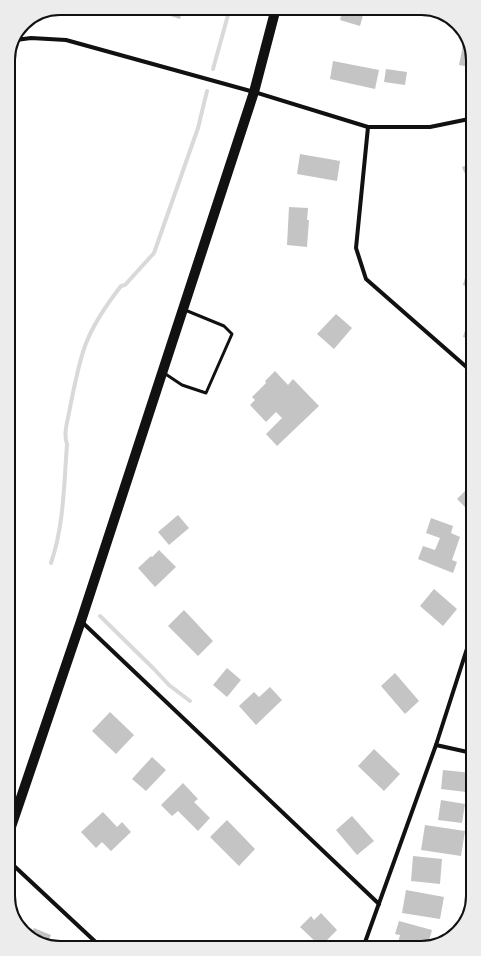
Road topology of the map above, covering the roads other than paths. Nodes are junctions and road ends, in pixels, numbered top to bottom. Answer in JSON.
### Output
{"nodes":[{"id":1,"x":274,"y":15,"type":"edge"},
{"id":2,"x":20,"y":39,"type":"edge"},
{"id":3,"x":254,"y":92,"type":"junction"},
{"id":4,"x":466,"y":120,"type":"edge"},
{"id":5,"x":368,"y":127,"type":"junction"},
{"id":6,"x":183,"y":309,"type":"junction"},
{"id":7,"x":466,"y":367,"type":"edge"},
{"id":8,"x":162,"y":372,"type":"junction"},
{"id":9,"x":81,"y":622,"type":"junction"},
{"id":10,"x":466,"y":652,"type":"edge"},
{"id":11,"x":436,"y":745,"type":"junction"},
{"id":12,"x":466,"y":752,"type":"edge"},
{"id":13,"x":15,"y":818,"type":"edge"},
{"id":14,"x":15,"y":867,"type":"edge"},
{"id":15,"x":379,"y":904,"type":"junction"},
{"id":16,"x":95,"y":941,"type":"edge"},
{"id":17,"x":365,"y":941,"type":"edge"}],
"edges":[{"from":1,"to":3,"type":"main road"},
{"from":2,"to":3,"type":"street"},
{"from":3,"to":5,"type":"street"},
{"from":3,"to":6,"type":"main road"},
{"from":4,"to":5,"type":"street"},
{"from":5,"to":7,"type":"street"},
{"from":6,"to":8,"type":"main road"},
{"from":6,"to":8,"type":"lane"},
{"from":8,"to":9,"type":"main road"},
{"from":9,"to":13,"type":"main road"},
{"from":9,"to":15,"type":"street"},
{"from":10,"to":11,"type":"street"},
{"from":11,"to":12,"type":"street"},
{"from":11,"to":15,"type":"street"},
{"from":14,"to":16,"type":"street"},
{"from":15,"to":17,"type":"street"}]}
